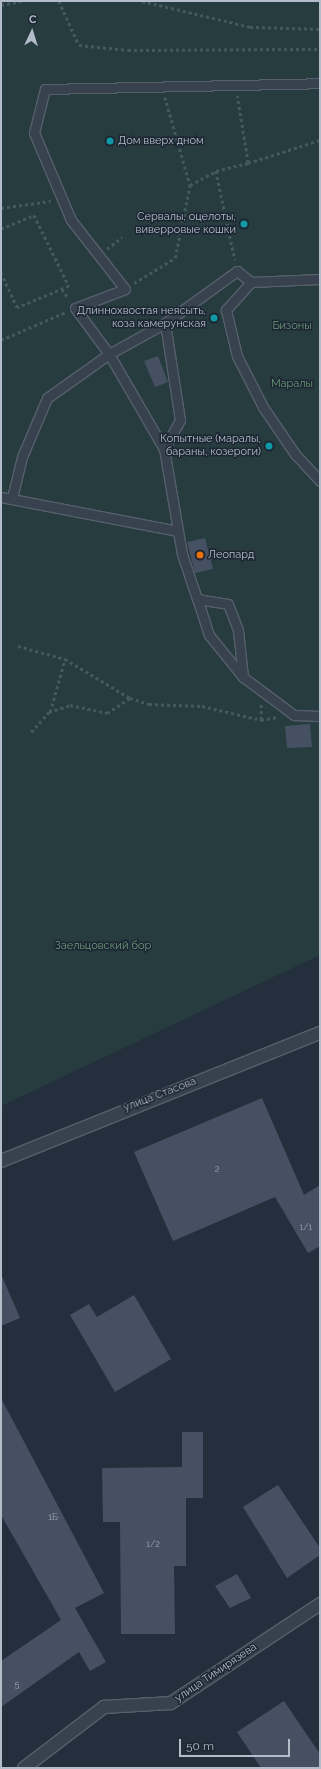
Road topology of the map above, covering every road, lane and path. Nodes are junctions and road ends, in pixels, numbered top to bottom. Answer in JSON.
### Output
{"nodes":[{"id":1,"x":22,"y":1,"type":"edge"},
{"id":2,"x":59,"y":1,"type":"edge"},
{"id":3,"x":142,"y":1,"type":"edge"},
{"id":4,"x":1,"y":5,"type":"edge"},
{"id":5,"x":320,"y":29,"type":"edge"},
{"id":6,"x":320,"y":49,"type":"edge"},
{"id":7,"x":235,"y":82,"type":"junction"},
{"id":8,"x":320,"y":83,"type":"edge"},
{"id":9,"x":162,"y":87,"type":"junction"},
{"id":10,"x":320,"y":140,"type":"edge"},
{"id":11,"x":248,"y":163,"type":"junction"},
{"id":12,"x":216,"y":170,"type":"junction"},
{"id":13,"x":190,"y":185,"type":"junction"},
{"id":14,"x":62,"y":195,"type":"junction"},
{"id":15,"x":1,"y":208,"type":"edge"},
{"id":16,"x":1,"y":229,"type":"edge"},
{"id":17,"x":122,"y":237,"type":"dead end"},
{"id":18,"x":99,"y":256,"type":"junction"},
{"id":19,"x":237,"y":271,"type":"junction"},
{"id":20,"x":1,"y":273,"type":"edge"},
{"id":21,"x":320,"y":279,"type":"edge"},
{"id":22,"x":252,"y":282,"type":"junction"},
{"id":23,"x":125,"y":289,"type":"junction"},
{"id":24,"x":75,"y":308,"type":"junction"},
{"id":25,"x":165,"y":323,"type":"junction"},
{"id":26,"x":1,"y":340,"type":"edge"},
{"id":27,"x":110,"y":354,"type":"junction"},
{"id":28,"x":164,"y":449,"type":"junction"},
{"id":29,"x":320,"y":481,"type":"edge"},
{"id":30,"x":1,"y":497,"type":"edge"},
{"id":31,"x":12,"y":498,"type":"junction"},
{"id":32,"x":178,"y":531,"type":"junction"},
{"id":33,"x":196,"y":599,"type":"junction"},
{"id":34,"x":18,"y":646,"type":"dead end"},
{"id":35,"x":65,"y":659,"type":"junction"},
{"id":36,"x":243,"y":677,"type":"junction"},
{"id":37,"x":261,"y":691,"type":"junction"},
{"id":38,"x":130,"y":698,"type":"junction"},
{"id":39,"x":49,"y":712,"type":"junction"},
{"id":40,"x":320,"y":716,"type":"edge"},
{"id":41,"x":31,"y":732,"type":"dead end"},
{"id":42,"x":320,"y":1033,"type":"edge"},
{"id":43,"x":1,"y":1160,"type":"edge"},
{"id":44,"x":320,"y":1604,"type":"edge"},
{"id":45,"x":24,"y":1768,"type":"edge"}],
"edges":[{"from":1,"to":4,"type":"path"},
{"from":2,"to":6,"type":"path"},
{"from":3,"to":5,"type":"path"},
{"from":7,"to":8,"type":"street"},
{"from":7,"to":9,"type":"street"},
{"from":7,"to":11,"type":"path"},
{"from":9,"to":13,"type":"path"},
{"from":9,"to":14,"type":"street"},
{"from":10,"to":11,"type":"path"},
{"from":11,"to":12,"type":"path"},
{"from":12,"to":13,"type":"path"},
{"from":12,"to":19,"type":"path"},
{"from":13,"to":23,"type":"path"},
{"from":14,"to":15,"type":"path"},
{"from":14,"to":18,"type":"street"},
{"from":16,"to":20,"type":"path"},
{"from":17,"to":18,"type":"path"},
{"from":18,"to":23,"type":"street"},
{"from":19,"to":22,"type":"street"},
{"from":19,"to":25,"type":"street"},
{"from":21,"to":22,"type":"street"},
{"from":22,"to":29,"type":"street"},
{"from":23,"to":24,"type":"street"},
{"from":24,"to":26,"type":"path"},
{"from":24,"to":27,"type":"street"},
{"from":25,"to":27,"type":"street"},
{"from":25,"to":28,"type":"street"},
{"from":27,"to":28,"type":"street"},
{"from":27,"to":31,"type":"street"},
{"from":28,"to":32,"type":"street"},
{"from":30,"to":31,"type":"street"},
{"from":31,"to":32,"type":"street"},
{"from":32,"to":33,"type":"street"},
{"from":33,"to":36,"type":"street"},
{"from":33,"to":36,"type":"street"},
{"from":34,"to":35,"type":"path"},
{"from":35,"to":38,"type":"path"},
{"from":35,"to":39,"type":"path"},
{"from":36,"to":37,"type":"street"},
{"from":37,"to":38,"type":"path"},
{"from":37,"to":40,"type":"street"},
{"from":38,"to":39,"type":"path"},
{"from":39,"to":41,"type":"path"},
{"from":42,"to":43,"type":"street","name":"улица Стасова"},
{"from":44,"to":45,"type":"street","name":"улица Тимирязева"}]}
